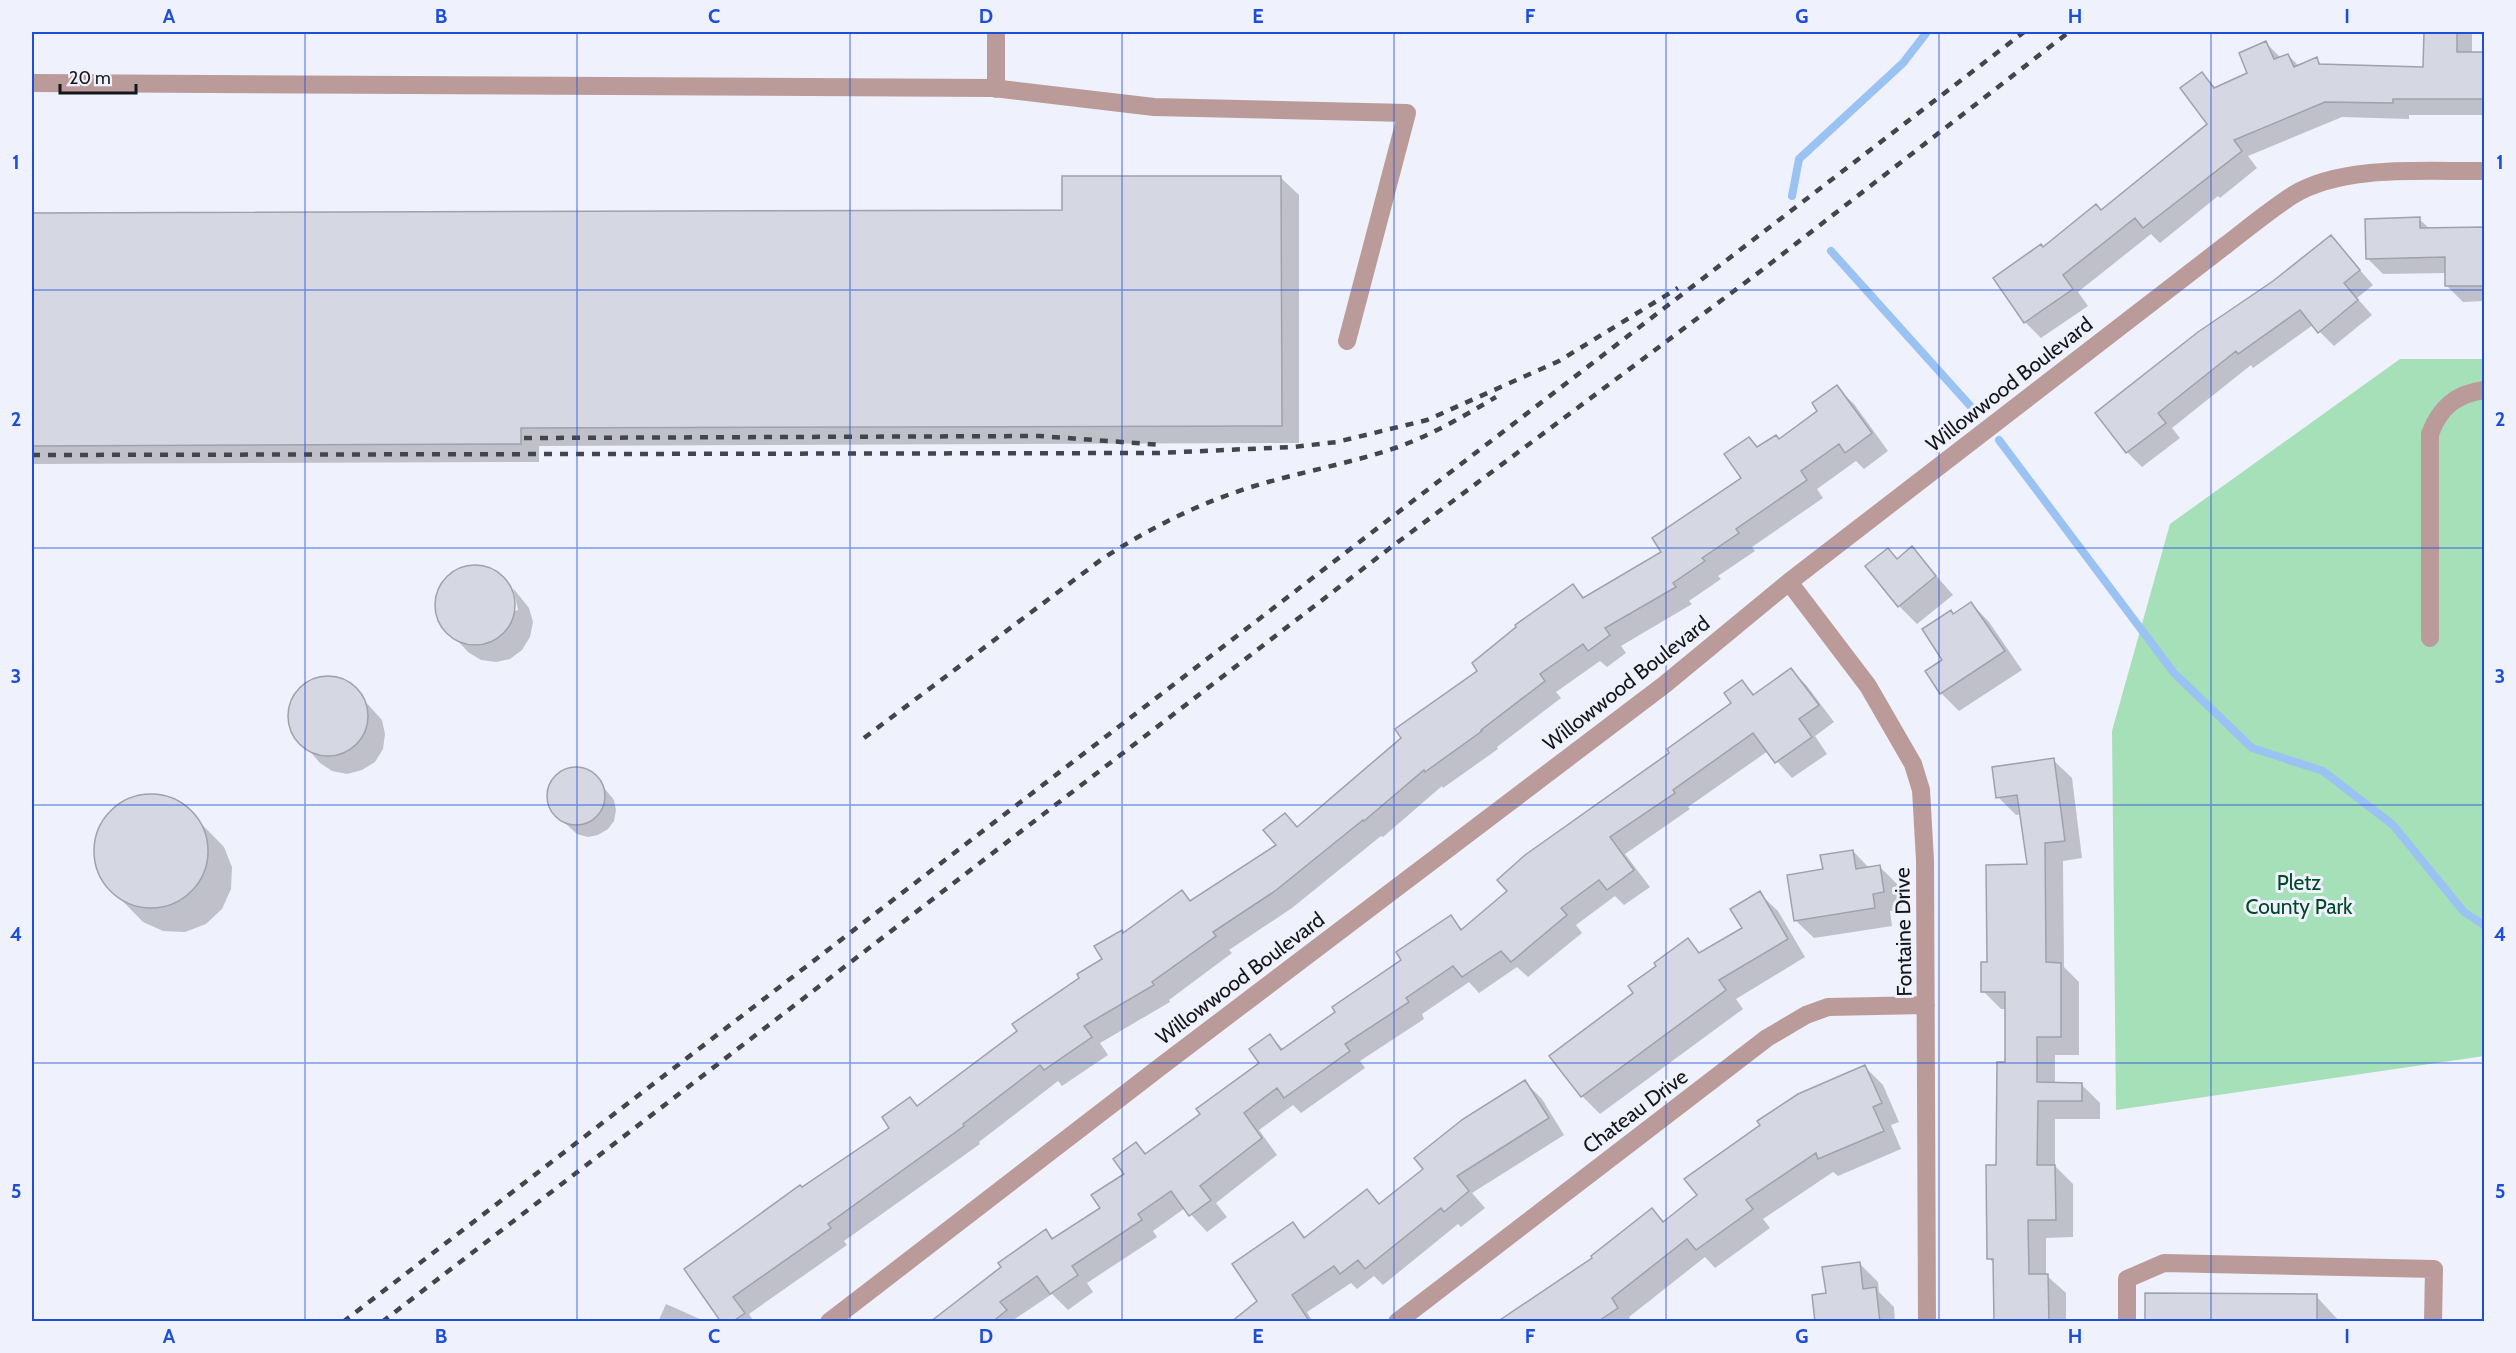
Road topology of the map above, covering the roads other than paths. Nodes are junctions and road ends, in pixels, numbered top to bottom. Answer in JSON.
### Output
{"nodes":[{"id":1,"x":996,"y":32,"type":"edge"},
{"id":2,"x":32,"y":82,"type":"edge"},
{"id":3,"x":996,"y":88,"type":"junction"},
{"id":4,"x":2484,"y":171,"type":"edge"},
{"id":5,"x":1347,"y":341,"type":"dead end"},
{"id":6,"x":2484,"y":390,"type":"edge"},
{"id":7,"x":1789,"y":582,"type":"junction"},
{"id":8,"x":2430,"y":638,"type":"dead end"},
{"id":9,"x":1926,"y":1005,"type":"junction"},
{"id":10,"x":829,"y":1322,"type":"edge"},
{"id":11,"x":1397,"y":1322,"type":"edge"},
{"id":12,"x":1927,"y":1322,"type":"edge"},
{"id":13,"x":2127,"y":1322,"type":"edge"},
{"id":14,"x":2433,"y":1322,"type":"edge"}],
"edges":[{"from":1,"to":3,"type":"street"},
{"from":2,"to":3,"type":"street"},
{"from":3,"to":5,"type":"street"},
{"from":4,"to":7,"type":"street","name":"Willowwood Boulevard"},
{"from":6,"to":8,"type":"street"},
{"from":7,"to":9,"type":"street","name":"Fontaine Drive"},
{"from":7,"to":10,"type":"street","name":"Willowwood Boulevard"},
{"from":9,"to":11,"type":"street","name":"Chateau Drive"},
{"from":9,"to":12,"type":"street","name":"Fontaine Drive"},
{"from":13,"to":14,"type":"street"}]}
